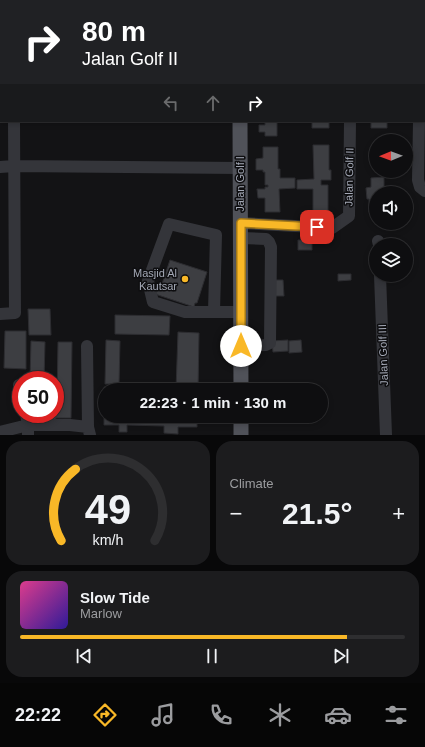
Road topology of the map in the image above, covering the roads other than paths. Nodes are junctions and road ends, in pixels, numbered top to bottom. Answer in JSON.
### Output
{"nodes":[{"id":1,"x":14,"y":122,"type":"edge"},
{"id":2,"x":240,"y":122,"type":"edge"},
{"id":3,"x":350,"y":122,"type":"edge"},
{"id":4,"x":419,"y":122,"type":"edge"},
{"id":5,"x":0,"y":166,"type":"edge"},
{"id":6,"x":14,"y":166,"type":"junction"},
{"id":7,"x":240,"y":168,"type":"junction"},
{"id":8,"x":425,"y":191,"type":"edge"},
{"id":9,"x":241,"y":231,"type":"junction"},
{"id":10,"x":380,"y":282,"type":"edge"},
{"id":11,"x":214,"y":312,"type":"junction"},
{"id":12,"x":241,"y":312,"type":"junction"},
{"id":13,"x":0,"y":314,"type":"edge"},
{"id":14,"x":88,"y":346,"type":"dead end"},
{"id":15,"x":241,"y":346,"type":"junction"},
{"id":16,"x":241,"y":383,"type":"edge"},
{"id":17,"x":241,"y":423,"type":"edge"},
{"id":18,"x":27,"y":425,"type":"edge"},
{"id":19,"x":89,"y":431,"type":"edge"},
{"id":20,"x":0,"y":432,"type":"edge"},
{"id":21,"x":240,"y":435,"type":"edge"},
{"id":22,"x":386,"y":435,"type":"edge"}],
"edges":[{"from":1,"to":6,"type":"street"},
{"from":2,"to":7,"type":"main road","name":"Jalan Golf I"},
{"from":3,"to":9,"type":"street","name":"Jalan Golf II"},
{"from":4,"to":8,"type":"street"},
{"from":5,"to":6,"type":"street"},
{"from":6,"to":7,"type":"street"},
{"from":6,"to":13,"type":"street"},
{"from":7,"to":9,"type":"main road","name":"Jalan Golf I"},
{"from":9,"to":12,"type":"main road","name":"Jalan Golf I"},
{"from":9,"to":15,"type":"street"},
{"from":10,"to":22,"type":"street","name":"Jalan Golf III"},
{"from":11,"to":11,"type":"street"},
{"from":11,"to":12,"type":"street"},
{"from":12,"to":15,"type":"main road","name":"Jalan Golf I"},
{"from":14,"to":19,"type":"street"},
{"from":15,"to":16,"type":"main road","name":"Jalan Golf I"},
{"from":17,"to":21,"type":"main road"},
{"from":18,"to":19,"type":"street"},
{"from":18,"to":20,"type":"street"}]}
